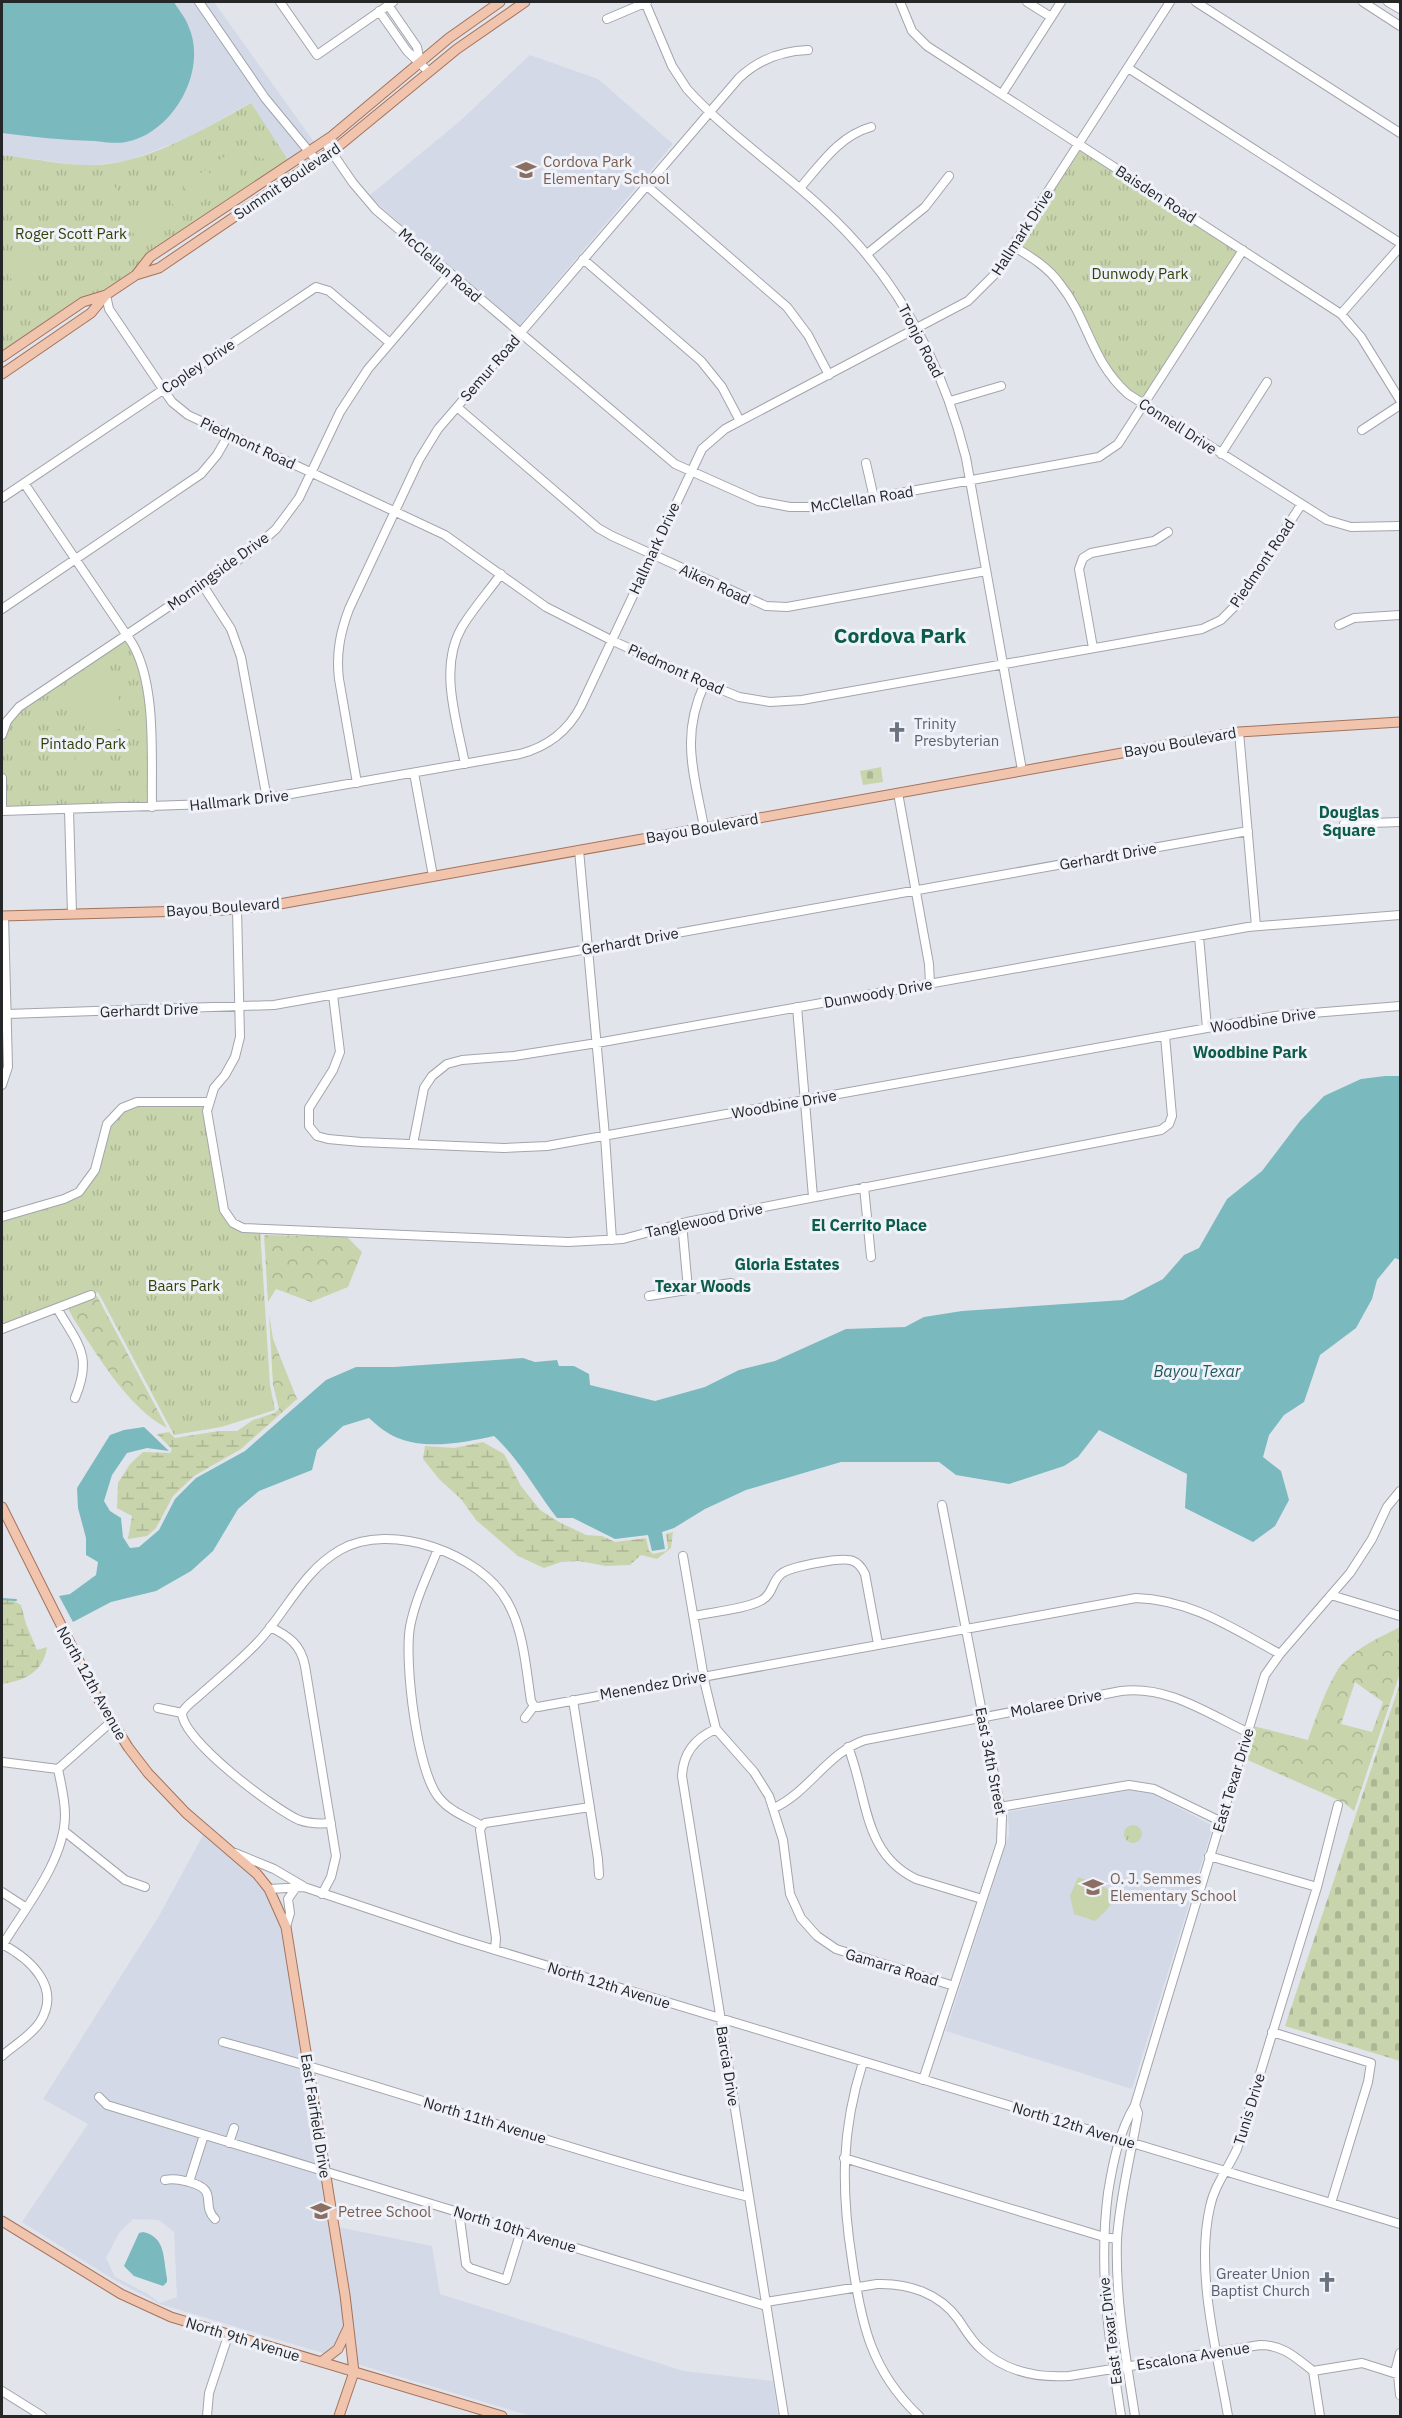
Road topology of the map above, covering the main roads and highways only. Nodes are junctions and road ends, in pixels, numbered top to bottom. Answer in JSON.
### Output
{"nodes":[{"id":1,"x":500,"y":2,"type":"edge"},
{"id":2,"x":525,"y":2,"type":"edge"},
{"id":3,"x":136,"y":275,"type":"junction"},
{"id":4,"x":106,"y":295,"type":"junction"},
{"id":5,"x":2,"y":357,"type":"edge"},
{"id":6,"x":2,"y":374,"type":"edge"},
{"id":7,"x":1401,"y":722,"type":"edge"},
{"id":8,"x":3,"y":916,"type":"edge"},
{"id":9,"x":2,"y":1507,"type":"edge"},
{"id":10,"x":269,"y":1889,"type":"joint"},
{"id":11,"x":2,"y":2221,"type":"edge"},
{"id":12,"x":348,"y":2326,"type":"junction"},
{"id":13,"x":321,"y":2362,"type":"junction"},
{"id":14,"x":354,"y":2372,"type":"junction"},
{"id":15,"x":339,"y":2416,"type":"edge"},
{"id":16,"x":502,"y":2416,"type":"edge"}],
"edges":[{"from":1,"to":3,"type":"main road","name":"Summit Boulevard"},
{"from":2,"to":3,"type":"main road","name":"Summit Boulevard"},
{"from":3,"to":4,"type":"main road","name":"Summit Boulevard"},
{"from":4,"to":5,"type":"main road","name":"Summit Boulevard"},
{"from":4,"to":6,"type":"main road","name":"Summit Boulevard"},
{"from":7,"to":8,"type":"main road","name":"Bayou Boulevard"},
{"from":9,"to":10,"type":"main road","name":"North 12th Avenue"},
{"from":10,"to":12,"type":"main road","name":"East Fairfield Drive"},
{"from":11,"to":13,"type":"main road","name":"North 9th Avenue"},
{"from":12,"to":13,"type":"main road"},
{"from":12,"to":14,"type":"main road","name":"East Fairfield Drive"},
{"from":13,"to":14,"type":"main road","name":"North 9th Avenue"},
{"from":14,"to":15,"type":"main road","name":"East Fairfield Drive"},
{"from":14,"to":16,"type":"main road","name":"North 9th Avenue"}]}
